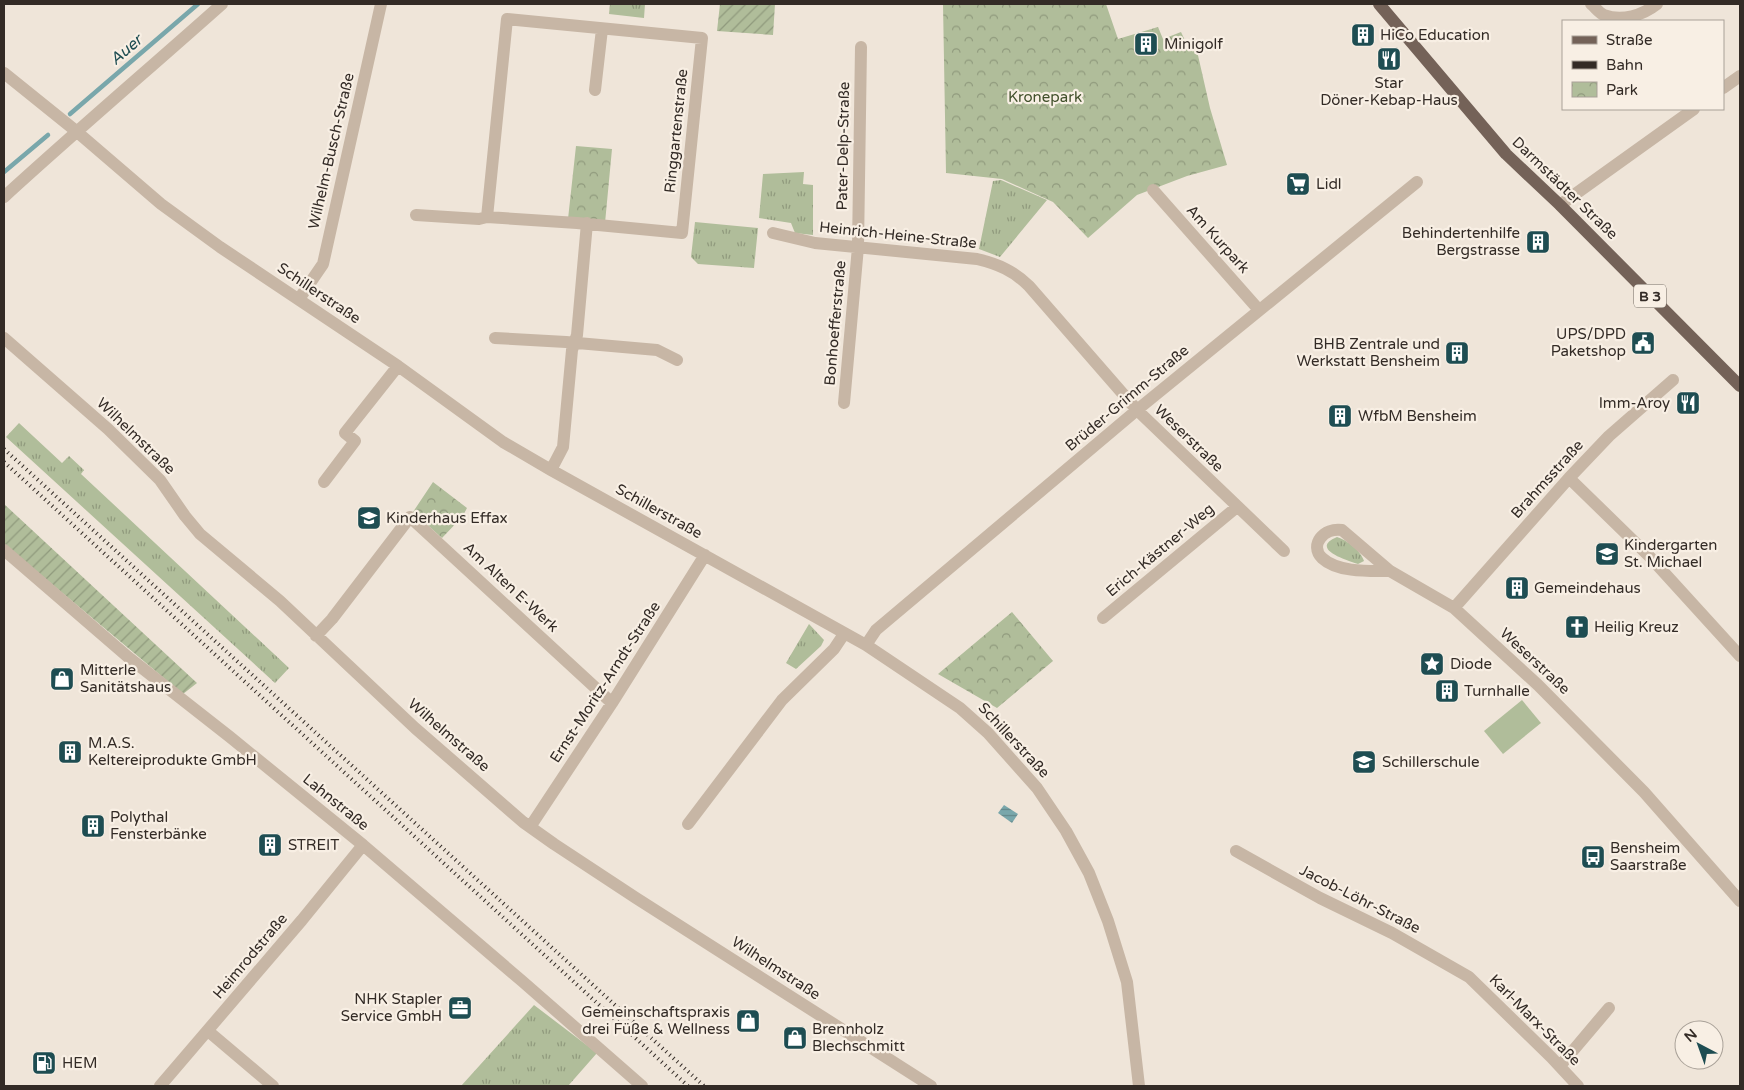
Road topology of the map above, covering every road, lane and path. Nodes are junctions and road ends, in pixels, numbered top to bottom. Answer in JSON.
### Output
{"nodes":[{"id":1,"x":222,"y":4,"type":"edge"},
{"id":2,"x":381,"y":4,"type":"edge"},
{"id":3,"x":1378,"y":4,"type":"edge"},
{"id":4,"x":1591,"y":4,"type":"edge"},
{"id":5,"x":1658,"y":4,"type":"edge"},
{"id":6,"x":602,"y":29,"type":"junction"},
{"id":7,"x":861,"y":47,"type":"dead end"},
{"id":8,"x":4,"y":73,"type":"edge"},
{"id":9,"x":1740,"y":76,"type":"edge"},
{"id":10,"x":1724,"y":87,"type":"edge"},
{"id":11,"x":595,"y":90,"type":"dead end"},
{"id":12,"x":1693,"y":110,"type":"edge"},
{"id":13,"x":76,"y":131,"type":"junction"},
{"id":14,"x":1417,"y":182,"type":"dead end"},
{"id":15,"x":1152,"y":190,"type":"dead end"},
{"id":16,"x":4,"y":197,"type":"edge"},
{"id":17,"x":1560,"y":205,"type":"junction"},
{"id":18,"x":416,"y":216,"type":"dead end"},
{"id":19,"x":487,"y":217,"type":"junction"},
{"id":20,"x":587,"y":223,"type":"junction"},
{"id":21,"x":772,"y":233,"type":"dead end"},
{"id":22,"x":858,"y":246,"type":"junction"},
{"id":23,"x":299,"y":299,"type":"junction"},
{"id":24,"x":1259,"y":310,"type":"junction"},
{"id":25,"x":4,"y":338,"type":"edge"},
{"id":26,"x":495,"y":338,"type":"dead end"},
{"id":27,"x":574,"y":343,"type":"junction"},
{"id":28,"x":677,"y":360,"type":"dead end"},
{"id":29,"x":398,"y":366,"type":"junction"},
{"id":30,"x":1673,"y":380,"type":"dead end"},
{"id":31,"x":1740,"y":386,"type":"edge"},
{"id":32,"x":844,"y":403,"type":"dead end"},
{"id":33,"x":1137,"y":410,"type":"junction"},
{"id":34,"x":551,"y":470,"type":"junction"},
{"id":35,"x":1569,"y":478,"type":"junction"},
{"id":36,"x":324,"y":482,"type":"dead end"},
{"id":37,"x":1237,"y":507,"type":"junction"},
{"id":38,"x":4,"y":550,"type":"edge"},
{"id":39,"x":1284,"y":551,"type":"dead end"},
{"id":40,"x":705,"y":555,"type":"junction"},
{"id":41,"x":1390,"y":571,"type":"junction"},
{"id":42,"x":1454,"y":608,"type":"junction"},
{"id":43,"x":1103,"y":618,"type":"dead end"},
{"id":44,"x":844,"y":634,"type":"junction"},
{"id":45,"x":316,"y":636,"type":"junction"},
{"id":46,"x":866,"y":646,"type":"junction"},
{"id":47,"x":1740,"y":656,"type":"edge"},
{"id":48,"x":612,"y":703,"type":"junction"},
{"id":49,"x":688,"y":824,"type":"dead end"},
{"id":50,"x":530,"y":827,"type":"junction"},
{"id":51,"x":363,"y":844,"type":"junction"},
{"id":52,"x":1236,"y":851,"type":"dead end"},
{"id":53,"x":1740,"y":901,"type":"edge"},
{"id":54,"x":1470,"y":977,"type":"joint"},
{"id":55,"x":1609,"y":1008,"type":"dead end"},
{"id":56,"x":208,"y":1030,"type":"junction"},
{"id":57,"x":1560,"y":1066,"type":"junction"},
{"id":58,"x":160,"y":1086,"type":"edge"},
{"id":59,"x":273,"y":1086,"type":"edge"},
{"id":60,"x":642,"y":1086,"type":"edge"},
{"id":61,"x":931,"y":1086,"type":"edge"},
{"id":62,"x":1139,"y":1086,"type":"edge"},
{"id":63,"x":1578,"y":1086,"type":"edge"}],
"edges":[{"from":1,"to":13,"type":"street"},
{"from":2,"to":23,"type":"street","name":"Wilhelm-Busch-Straße"},
{"from":3,"to":17,"type":"main road","name":"Darmstädter Straße","number":"B 3"},
{"from":4,"to":5,"type":"street"},
{"from":6,"to":11,"type":"street"},
{"from":6,"to":19,"type":"street","name":"Ringgartenstraße"},
{"from":6,"to":20,"type":"street","name":"Ringgartenstraße"},
{"from":7,"to":22,"type":"street","name":"Pater-Delp-Straße"},
{"from":8,"to":13,"type":"street","name":"Schillerstraße"},
{"from":9,"to":10,"type":"street"},
{"from":12,"to":17,"type":"street"},
{"from":13,"to":16,"type":"street"},
{"from":13,"to":23,"type":"street","name":"Schillerstraße"},
{"from":14,"to":24,"type":"street","name":"Brüder-Grimm-Straße"},
{"from":15,"to":24,"type":"street","name":"Am Kurpark"},
{"from":17,"to":31,"type":"main road","name":"Darmstädter Straße","number":"B 3"},
{"from":18,"to":19,"type":"street","name":"Ringgartenstraße"},
{"from":19,"to":20,"type":"street","name":"Ringgartenstraße"},
{"from":20,"to":27,"type":"street"},
{"from":21,"to":22,"type":"street","name":"Heinrich-Heine-Straße"},
{"from":22,"to":32,"type":"street","name":"Bonhoefferstraße"},
{"from":22,"to":33,"type":"street","name":"Heinrich-Heine-Straße"},
{"from":23,"to":29,"type":"street","name":"Schillerstraße"},
{"from":24,"to":33,"type":"street","name":"Brüder-Grimm-Straße"},
{"from":25,"to":45,"type":"street","name":"Wilhelmstraße"},
{"from":26,"to":27,"type":"street"},
{"from":27,"to":28,"type":"street"},
{"from":27,"to":34,"type":"street"},
{"from":29,"to":34,"type":"street","name":"Schillerstraße"},
{"from":29,"to":36,"type":"street"},
{"from":30,"to":35,"type":"street","name":"Brahmsstraße"},
{"from":33,"to":37,"type":"street","name":"Weserstraße"},
{"from":33,"to":46,"type":"street","name":"Brüder-Grimm-Straße"},
{"from":34,"to":40,"type":"street","name":"Schillerstraße"},
{"from":35,"to":42,"type":"street","name":"Brahmsstraße"},
{"from":35,"to":47,"type":"street"},
{"from":37,"to":39,"type":"street","name":"Weserstraße"},
{"from":37,"to":43,"type":"street","name":"Erich-Kästner-Weg"},
{"from":38,"to":51,"type":"street","name":"Lahnstraße"},
{"from":40,"to":44,"type":"street","name":"Schillerstraße"},
{"from":40,"to":48,"type":"street","name":"Ernst-Moritz-Arndt-Straße"},
{"from":41,"to":41,"type":"street","name":"Weserstraße"},
{"from":41,"to":42,"type":"street","name":"Weserstraße"},
{"from":42,"to":53,"type":"street","name":"Weserstraße"},
{"from":44,"to":46,"type":"street","name":"Schillerstraße"},
{"from":44,"to":49,"type":"street"},
{"from":45,"to":48,"type":"street","name":"Am Alten E-Werk"},
{"from":45,"to":50,"type":"street","name":"Wilhelmstraße"},
{"from":46,"to":62,"type":"street","name":"Schillerstraße"},
{"from":48,"to":50,"type":"street","name":"Ernst-Moritz-Arndt-Straße"},
{"from":50,"to":61,"type":"street","name":"Wilhelmstraße"},
{"from":51,"to":56,"type":"street","name":"Heimrodstraße"},
{"from":51,"to":60,"type":"street","name":"Lahnstraße"},
{"from":52,"to":54,"type":"street","name":"Jacob-Löhr-Straße"},
{"from":54,"to":57,"type":"street","name":"Karl-Marx-Straße"},
{"from":55,"to":57,"type":"street"},
{"from":56,"to":58,"type":"street","name":"Heimrodstraße"},
{"from":56,"to":59,"type":"street"},
{"from":57,"to":63,"type":"street","name":"Karl-Marx-Straße"}]}
